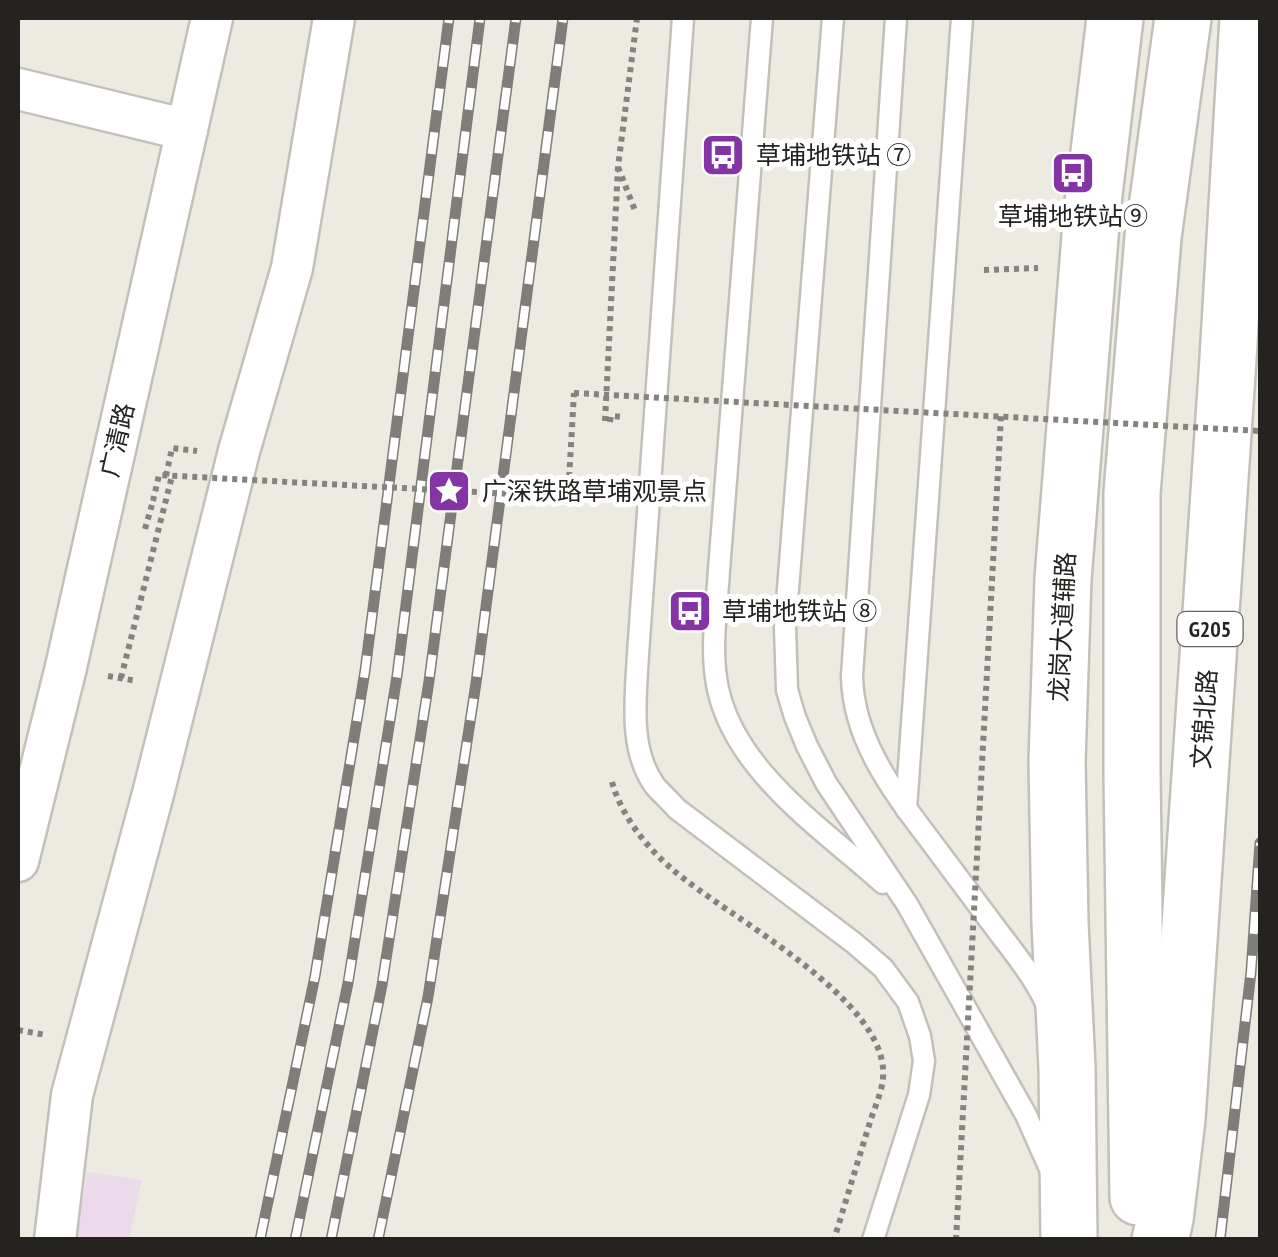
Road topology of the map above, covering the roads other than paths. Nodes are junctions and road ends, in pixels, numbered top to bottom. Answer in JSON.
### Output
{"nodes":[{"id":1,"x":212,"y":18,"type":"edge"},
{"id":2,"x":334,"y":18,"type":"edge"},
{"id":3,"x":684,"y":18,"type":"edge"},
{"id":4,"x":762,"y":18,"type":"edge"},
{"id":5,"x":833,"y":18,"type":"edge"},
{"id":6,"x":896,"y":18,"type":"edge"},
{"id":7,"x":962,"y":18,"type":"edge"},
{"id":8,"x":1116,"y":18,"type":"edge"},
{"id":9,"x":1182,"y":18,"type":"edge"},
{"id":10,"x":1248,"y":18,"type":"edge"},
{"id":11,"x":18,"y":89,"type":"edge"},
{"id":12,"x":1260,"y":108,"type":"edge"},
{"id":13,"x":188,"y":130,"type":"junction"},
{"id":14,"x":1228,"y":358,"type":"junction"},
{"id":15,"x":906,"y":809,"type":"junction"},
{"id":16,"x":18,"y":861,"type":"edge"},
{"id":17,"x":907,"y":904,"type":"junction"},
{"id":18,"x":1068,"y":1068,"type":"junction"},
{"id":19,"x":1069,"y":1230,"type":"edge"},
{"id":20,"x":55,"y":1240,"type":"edge"},
{"id":21,"x":873,"y":1240,"type":"edge"},
{"id":22,"x":1138,"y":1240,"type":"edge"},
{"id":23,"x":1160,"y":1240,"type":"edge"}],
"edges":[{"from":1,"to":13,"type":"street","name":"广清路"},
{"from":2,"to":20,"type":"street"},
{"from":3,"to":21,"type":"lane"},
{"from":4,"to":17,"type":"lane"},
{"from":5,"to":17,"type":"lane"},
{"from":6,"to":15,"type":"lane"},
{"from":7,"to":15,"type":"lane"},
{"from":8,"to":18,"type":"main road","name":"龙岗大道辅路"},
{"from":9,"to":22,"type":"main road"},
{"from":10,"to":14,"type":"main road","name":"文锦北路","number":"G205"},
{"from":11,"to":13,"type":"street"},
{"from":12,"to":14,"type":"main road"},
{"from":13,"to":16,"type":"street","name":"广清路"},
{"from":14,"to":23,"type":"main road","name":"文锦北路","number":"G205"},
{"from":15,"to":18,"type":"lane"},
{"from":17,"to":19,"type":"lane"},
{"from":18,"to":19,"type":"main road","name":"龙岗大道辅路"}]}
